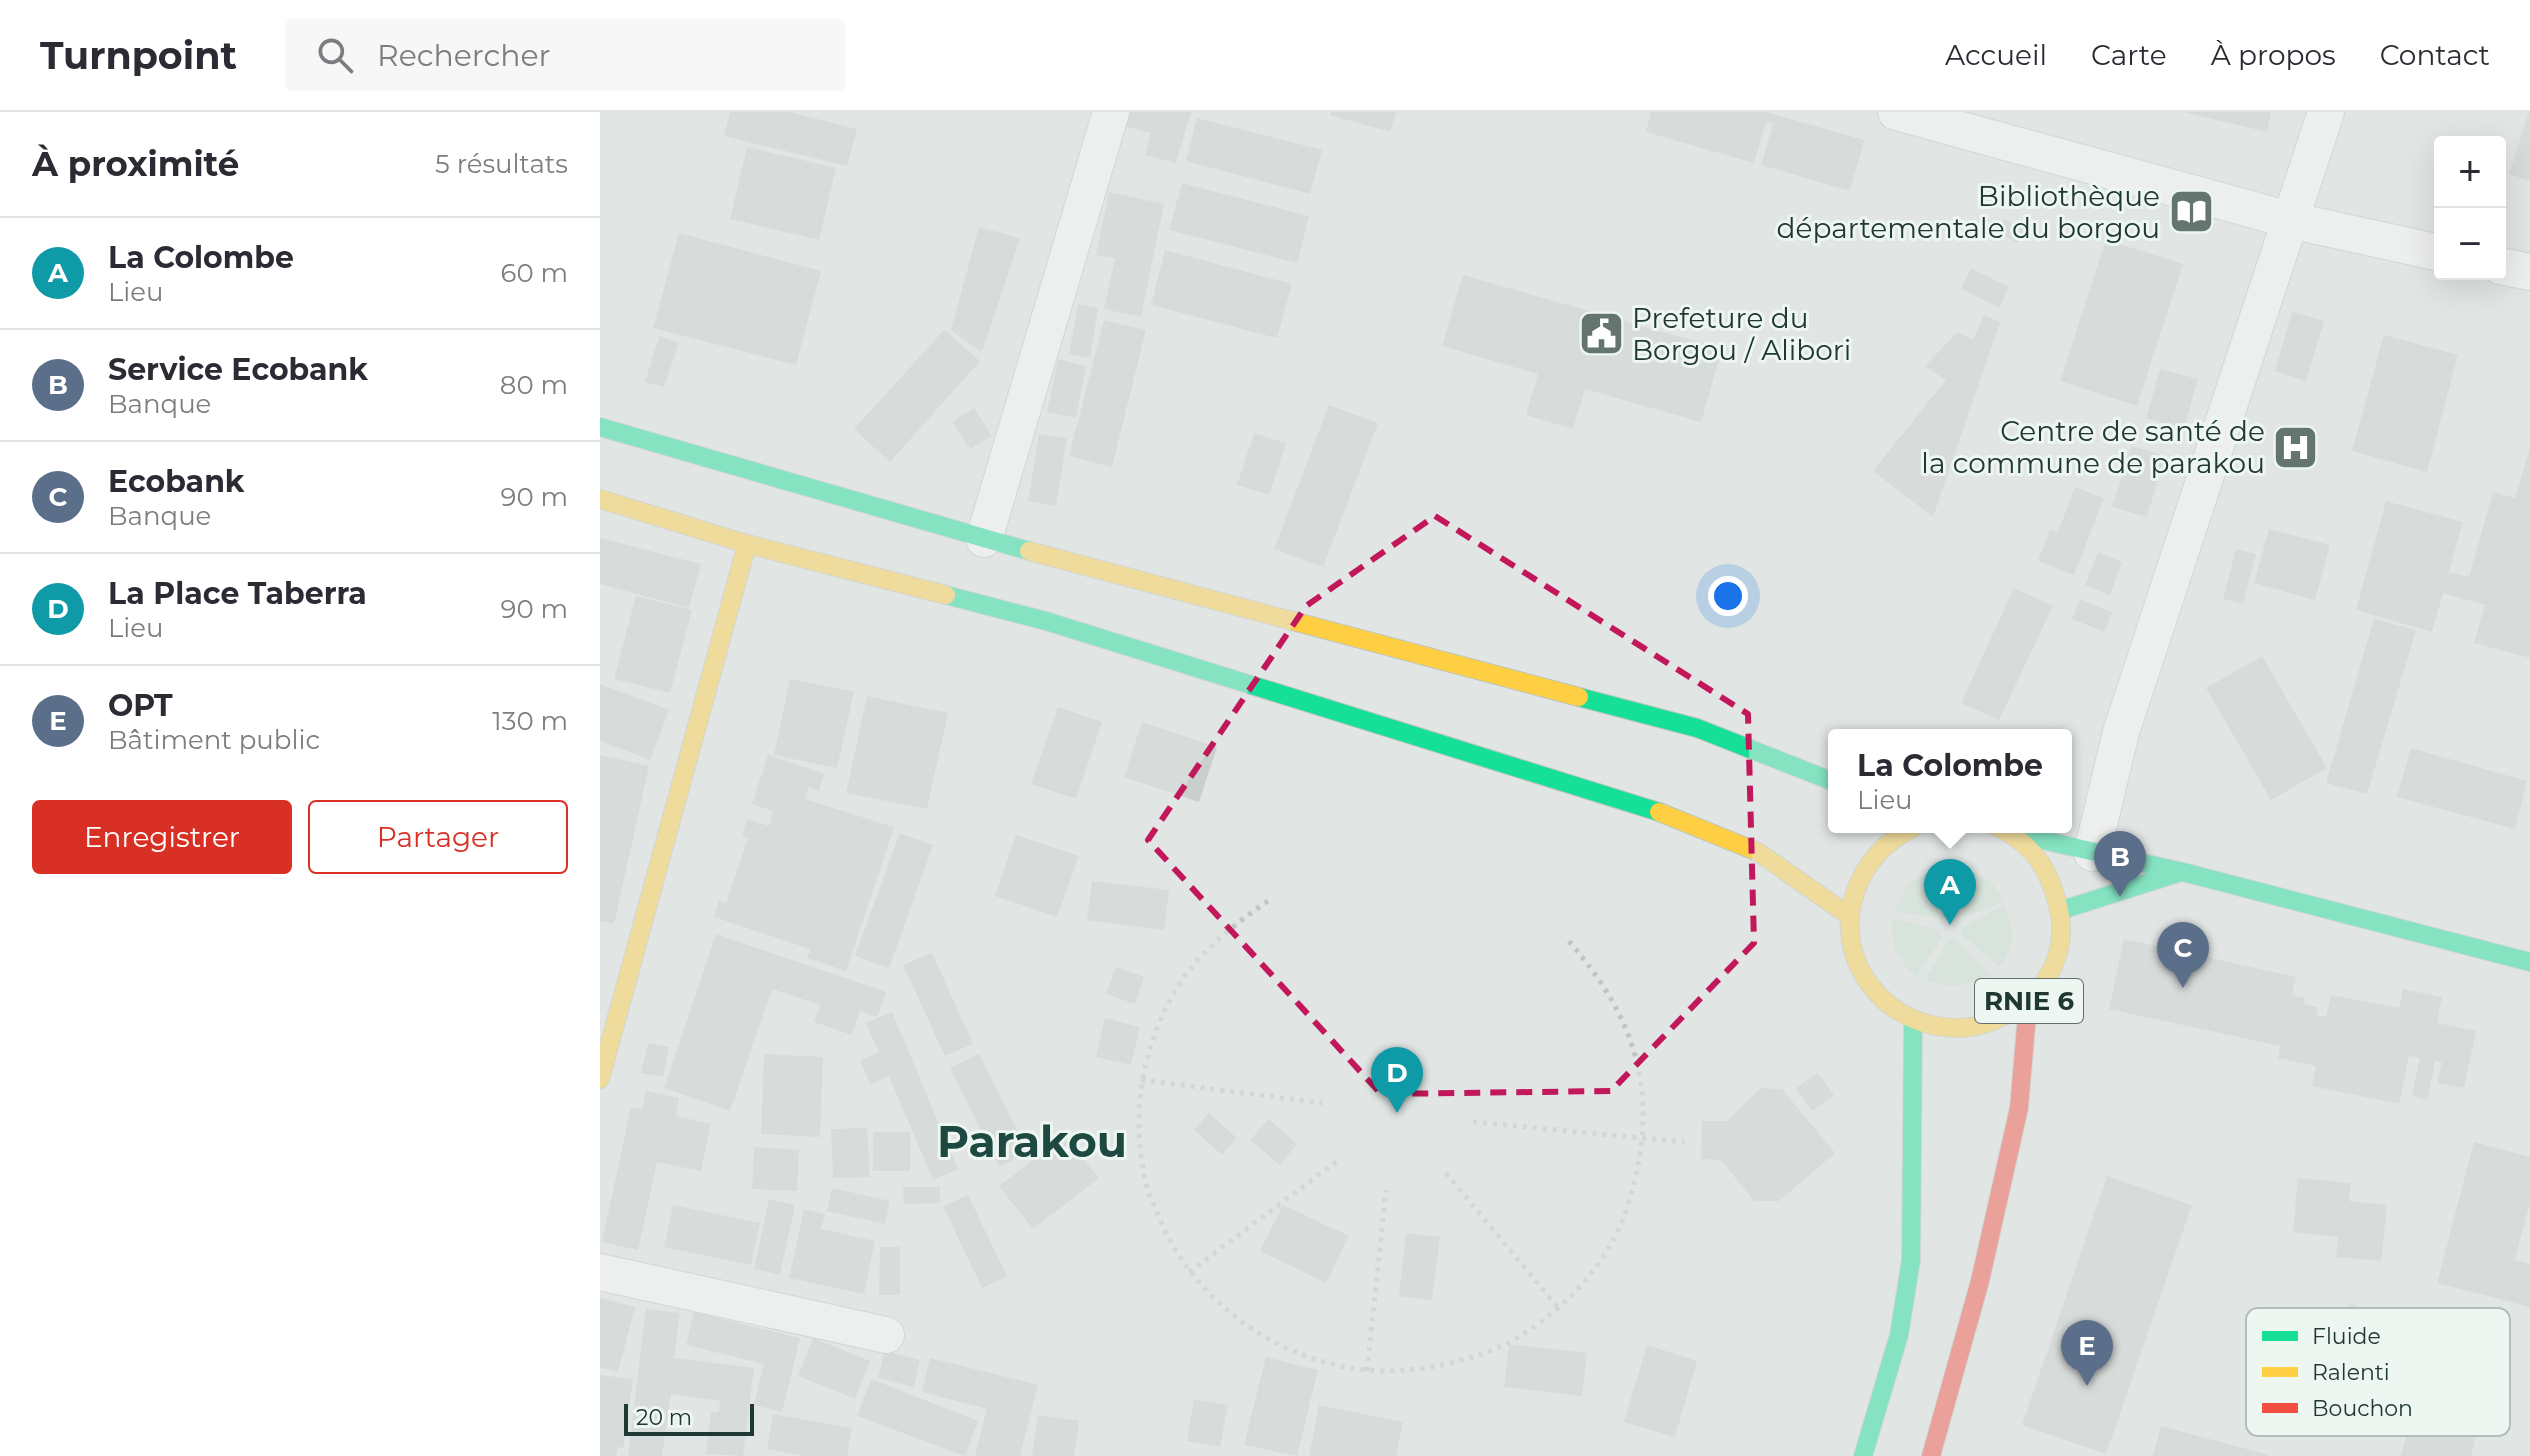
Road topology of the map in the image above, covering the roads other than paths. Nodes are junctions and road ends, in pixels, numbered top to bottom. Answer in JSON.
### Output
{"nodes":[{"id":1,"x":1111,"y":112,"type":"edge"},
{"id":2,"x":1896,"y":112,"type":"edge"},
{"id":3,"x":2326,"y":112,"type":"edge"},
{"id":4,"x":2290,"y":220,"type":"junction"},
{"id":5,"x":2434,"y":252,"type":"edge"},
{"id":6,"x":2506,"y":267,"type":"edge"},
{"id":7,"x":2530,"y":272,"type":"edge"},
{"id":8,"x":600,"y":427,"type":"edge"},
{"id":9,"x":600,"y":499,"type":"edge"},
{"id":10,"x":984,"y":539,"type":"junction"},
{"id":11,"x":747,"y":544,"type":"junction"},
{"id":12,"x":1828,"y":780,"type":"edge"},
{"id":13,"x":1902,"y":833,"type":"edge"},
{"id":14,"x":2015,"y":834,"type":"joint"},
{"id":15,"x":2092,"y":853,"type":"junction"},
{"id":16,"x":2183,"y":872,"type":"junction"},
{"id":17,"x":2062,"y":910,"type":"junction"},
{"id":18,"x":1848,"y":915,"type":"junction"},
{"id":19,"x":2530,"y":962,"type":"edge"},
{"id":20,"x":2028,"y":1003,"type":"junction"},
{"id":21,"x":1913,"y":1021,"type":"junction"},
{"id":22,"x":600,"y":1079,"type":"edge"},
{"id":23,"x":600,"y":1272,"type":"edge"},
{"id":24,"x":886,"y":1335,"type":"dead end"},
{"id":25,"x":1863,"y":1456,"type":"edge"},
{"id":26,"x":1931,"y":1456,"type":"edge"}],
"edges":[{"from":1,"to":10,"type":"street"},
{"from":2,"to":4,"type":"street"},
{"from":3,"to":4,"type":"street"},
{"from":4,"to":5,"type":"street"},
{"from":4,"to":15,"type":"street"},
{"from":6,"to":7,"type":"street"},
{"from":8,"to":10,"type":"main road"},
{"from":9,"to":11,"type":"main road"},
{"from":10,"to":12,"type":"main road"},
{"from":11,"to":18,"type":"main road"},
{"from":11,"to":22,"type":"main road"},
{"from":13,"to":18,"type":"main road","number":"RNIE 6"},
{"from":14,"to":15,"type":"main road","number":"RNIE 6"},
{"from":14,"to":17,"type":"main road","number":"RNIE 6"},
{"from":15,"to":16,"type":"main road","number":"RNIE 6"},
{"from":16,"to":17,"type":"main road"},
{"from":16,"to":19,"type":"main road","number":"RNIE 6"},
{"from":17,"to":20,"type":"main road","number":"RNIE 6"},
{"from":18,"to":21,"type":"main road","number":"RNIE 6"},
{"from":20,"to":21,"type":"main road","number":"RNIE 6"},
{"from":20,"to":26,"type":"main road"},
{"from":21,"to":25,"type":"main road"},
{"from":23,"to":24,"type":"street"}]}
